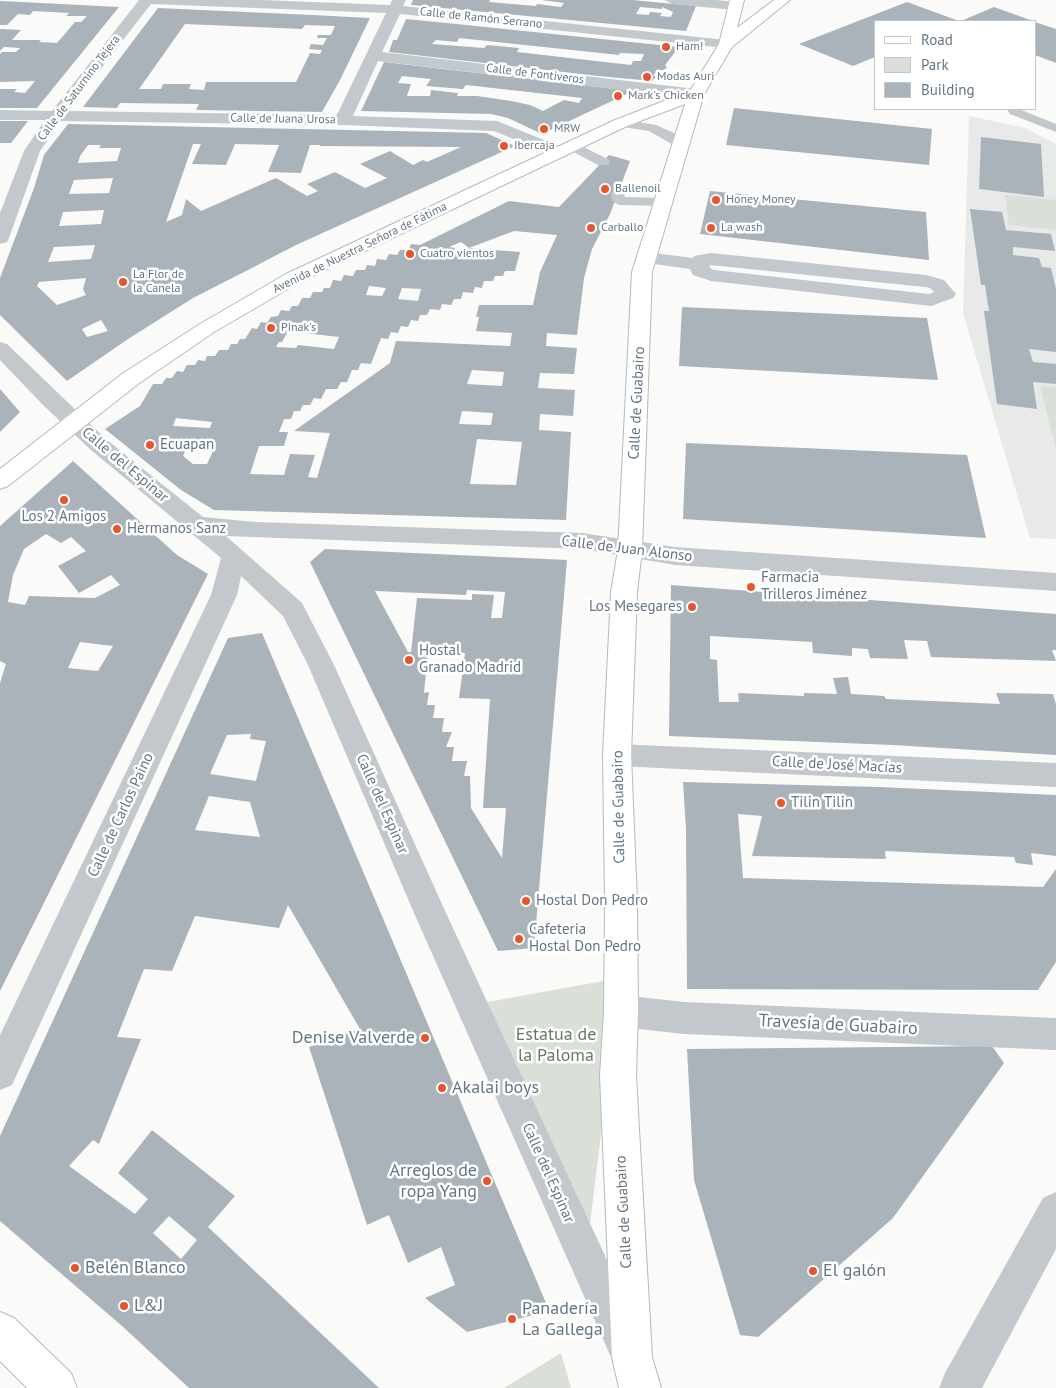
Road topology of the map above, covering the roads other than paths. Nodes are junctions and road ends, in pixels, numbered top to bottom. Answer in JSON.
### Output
{"nodes":[{"id":1,"x":147,"y":0,"type":"edge"},
{"id":2,"x":672,"y":0,"type":"edge"},
{"id":3,"x":783,"y":0,"type":"edge"},
{"id":4,"x":736,"y":3,"type":"edge"},
{"id":5,"x":397,"y":5,"type":"edge"},
{"id":6,"x":726,"y":44,"type":"junction"},
{"id":7,"x":374,"y":56,"type":"junction"},
{"id":8,"x":696,"y":94,"type":"junction"},
{"id":9,"x":1014,"y":111,"type":"dead end"},
{"id":10,"x":0,"y":115,"type":"edge"},
{"id":11,"x":57,"y":115,"type":"junction"},
{"id":12,"x":343,"y":120,"type":"junction"},
{"id":13,"x":621,"y":123,"type":"junction"},
{"id":14,"x":1056,"y":128,"type":"edge"},
{"id":15,"x":682,"y":144,"type":"junction"},
{"id":16,"x":566,"y":150,"type":"junction"},
{"id":17,"x":603,"y":162,"type":"dead end"},
{"id":18,"x":618,"y":193,"type":"dead end"},
{"id":19,"x":664,"y":202,"type":"junction"},
{"id":20,"x":0,"y":238,"type":"edge"},
{"id":21,"x":646,"y":258,"type":"junction"},
{"id":22,"x":700,"y":265,"type":"junction"},
{"id":23,"x":0,"y":348,"type":"edge"},
{"id":24,"x":74,"y":422,"type":"junction"},
{"id":25,"x":0,"y":481,"type":"edge"},
{"id":26,"x":198,"y":525,"type":"junction"},
{"id":27,"x":630,"y":550,"type":"junction"},
{"id":28,"x":234,"y":555,"type":"junction"},
{"id":29,"x":1056,"y":582,"type":"edge"},
{"id":30,"x":617,"y":755,"type":"junction"},
{"id":31,"x":1056,"y":775,"type":"edge"},
{"id":32,"x":621,"y":1011,"type":"junction"},
{"id":33,"x":1056,"y":1034,"type":"edge"},
{"id":34,"x":0,"y":1073,"type":"edge"},
{"id":35,"x":1056,"y":1211,"type":"edge"},
{"id":36,"x":0,"y":1332,"type":"edge"},
{"id":37,"x":636,"y":1372,"type":"edge"},
{"id":38,"x":56,"y":1388,"type":"edge"},
{"id":39,"x":960,"y":1388,"type":"edge"}],
"edges":[{"from":1,"to":5,"type":"street","name":"Calle de Ramón Serrano"},
{"from":1,"to":11,"type":"street","name":"Calle de Saturnino Tejera"},
{"from":2,"to":4,"type":"street"},
{"from":3,"to":6,"type":"street"},
{"from":4,"to":6,"type":"street"},
{"from":5,"to":6,"type":"street","name":"Calle de Ramón Serrano"},
{"from":5,"to":7,"type":"street"},
{"from":6,"to":8,"type":"street","name":"Calle de Guabairo"},
{"from":7,"to":8,"type":"street","name":"Calle de Fontiveros"},
{"from":7,"to":12,"type":"street"},
{"from":8,"to":13,"type":"street","name":"Avenida de Nuestra Señora de Fátima"},
{"from":8,"to":15,"type":"street","name":"Calle de Guabairo"},
{"from":9,"to":14,"type":"lane"},
{"from":10,"to":11,"type":"street","name":"Calle de Juana Urosa"},
{"from":11,"to":12,"type":"street","name":"Calle de Juana Urosa"},
{"from":11,"to":20,"type":"street","name":"Calle de Saturnino Tejera"},
{"from":12,"to":16,"type":"street","name":"Calle de Juana Urosa"},
{"from":13,"to":15,"type":"lane"},
{"from":13,"to":16,"type":"street","name":"Avenida de Nuestra Señora de Fátima"},
{"from":15,"to":19,"type":"street","name":"Calle de Guabairo"},
{"from":16,"to":17,"type":"lane"},
{"from":16,"to":24,"type":"street","name":"Avenida de Nuestra Señora de Fátima"},
{"from":18,"to":19,"type":"lane"},
{"from":19,"to":21,"type":"street","name":"Calle de Guabairo"},
{"from":21,"to":22,"type":"street"},
{"from":21,"to":27,"type":"street","name":"Calle de Guabairo"},
{"from":22,"to":22,"type":"street"},
{"from":23,"to":24,"type":"street","name":"Calle del Espinar"},
{"from":24,"to":25,"type":"street","name":"Avenida de Nuestra Señora de Fátima"},
{"from":24,"to":26,"type":"street","name":"Calle del Espinar"},
{"from":26,"to":27,"type":"street","name":"Calle de Juan Alonso"},
{"from":26,"to":28,"type":"street","name":"Calle del Espinar"},
{"from":27,"to":29,"type":"street","name":"Calle de Juan Alonso"},
{"from":27,"to":30,"type":"street","name":"Calle de Guabairo"},
{"from":28,"to":34,"type":"street","name":"Calle de Carlos Paino"},
{"from":28,"to":37,"type":"street","name":"Calle del Espinar"},
{"from":30,"to":31,"type":"street","name":"Calle de José Macías"},
{"from":30,"to":32,"type":"street","name":"Calle de Guabairo"},
{"from":32,"to":33,"type":"street","name":"Travesía de Guabairo"},
{"from":32,"to":37,"type":"street","name":"Calle de Guabairo"},
{"from":35,"to":39,"type":"street"},
{"from":36,"to":38,"type":"street"}]}
